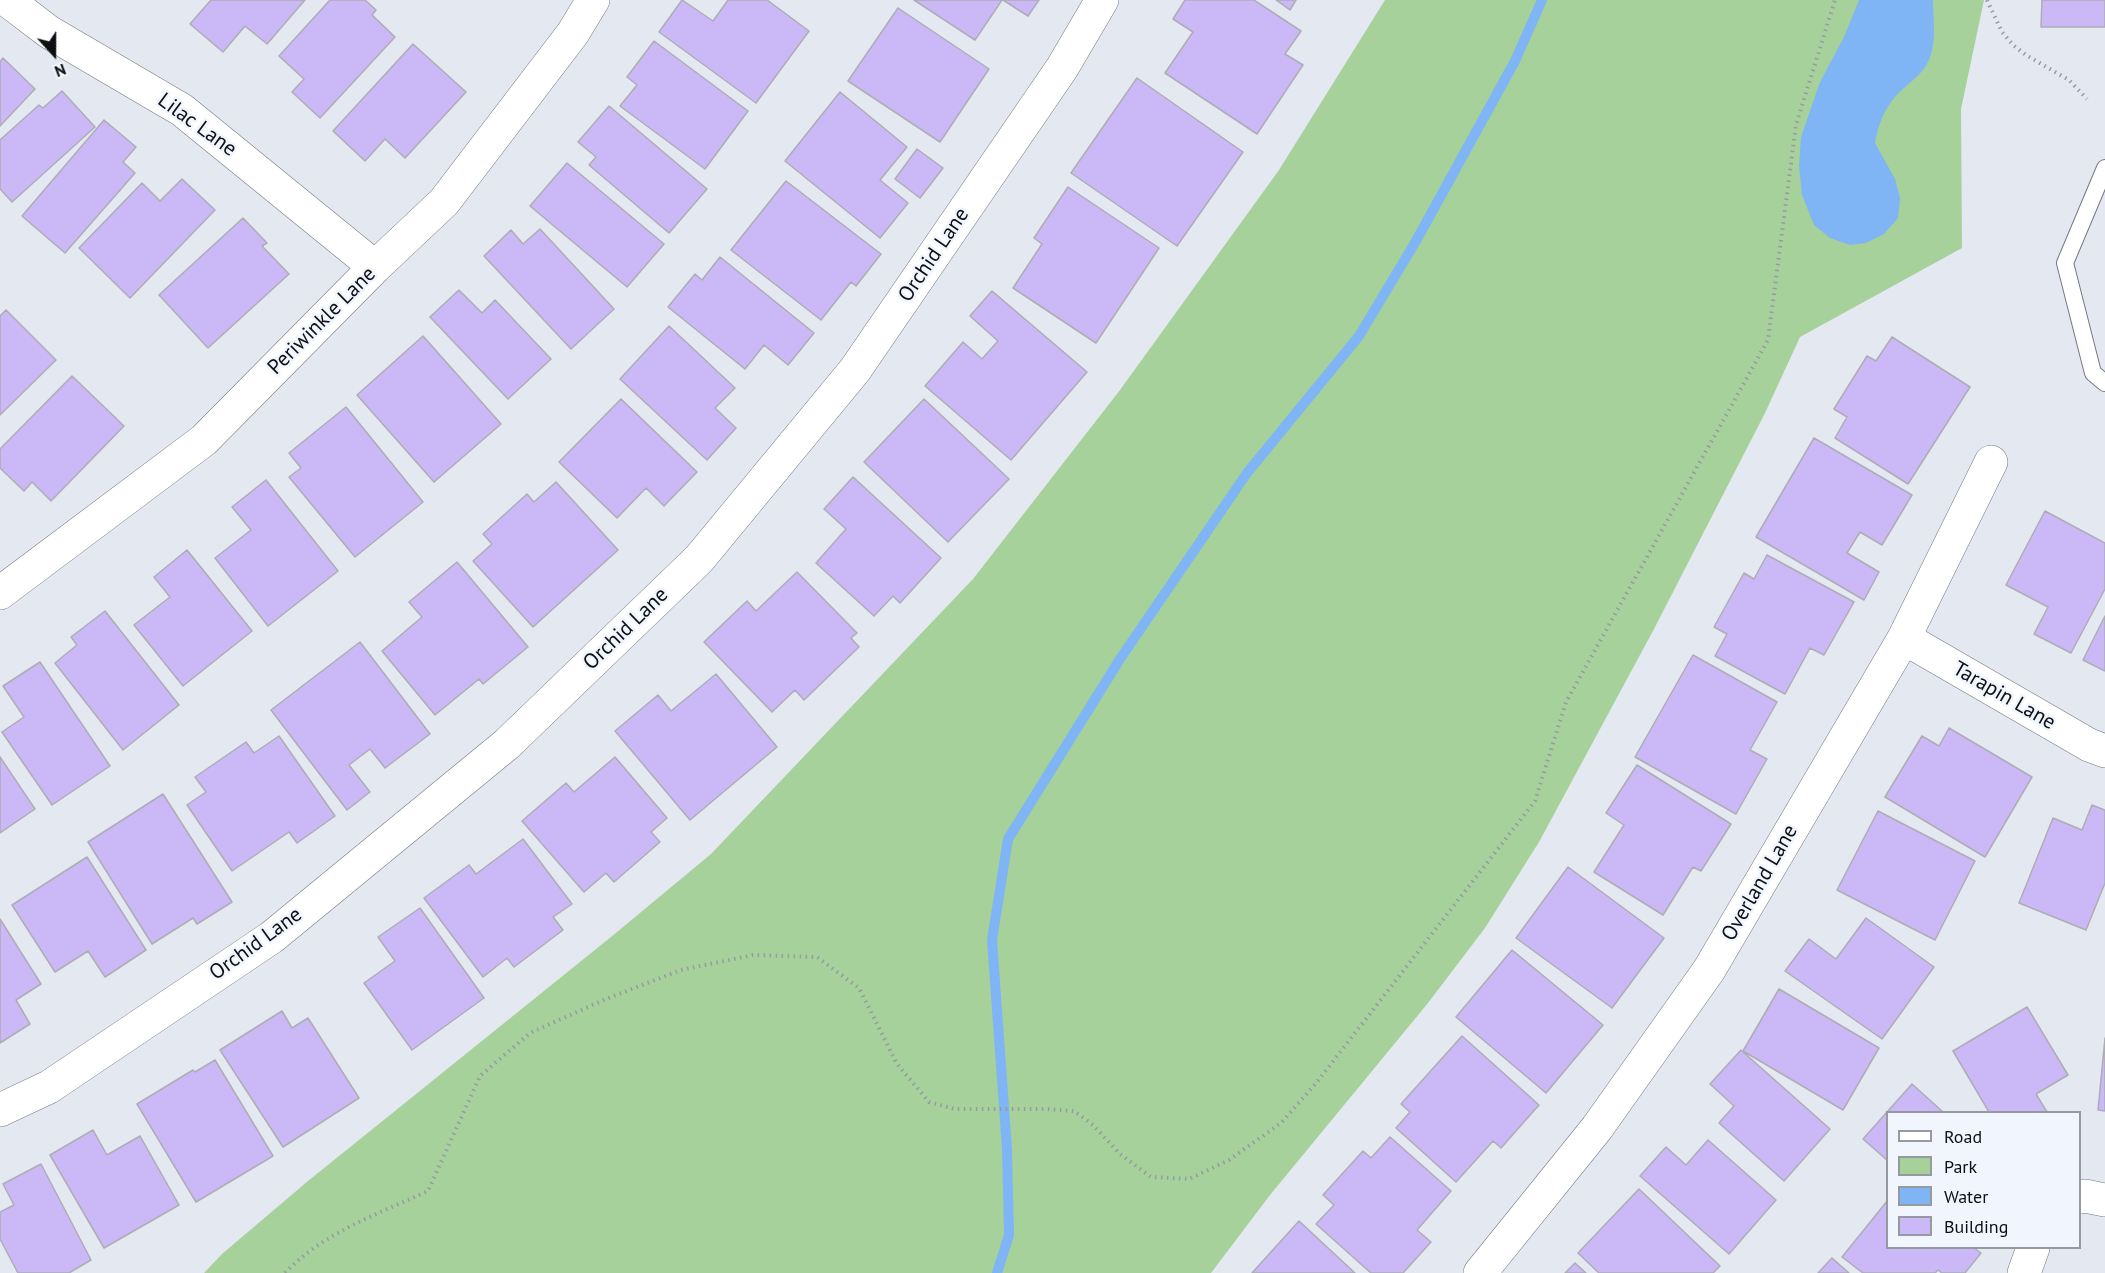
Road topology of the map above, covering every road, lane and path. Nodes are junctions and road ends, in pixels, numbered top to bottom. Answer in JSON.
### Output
{"nodes":[{"id":1,"x":7,"y":0,"type":"edge"},
{"id":2,"x":593,"y":0,"type":"edge"},
{"id":3,"x":1102,"y":0,"type":"edge"},
{"id":4,"x":1835,"y":0,"type":"edge"},
{"id":5,"x":1987,"y":0,"type":"edge"},
{"id":6,"x":2087,"y":99,"type":"dead end"},
{"id":7,"x":2105,"y":168,"type":"edge"},
{"id":8,"x":375,"y":267,"type":"junction"},
{"id":9,"x":2105,"y":383,"type":"edge"},
{"id":10,"x":1991,"y":462,"type":"dead end"},
{"id":11,"x":1,"y":590,"type":"edge"},
{"id":12,"x":1904,"y":638,"type":"junction"},
{"id":13,"x":2105,"y":751,"type":"edge"},
{"id":14,"x":0,"y":1110,"type":"edge"},
{"id":15,"x":2081,"y":1197,"type":"edge"},
{"id":16,"x":2105,"y":1200,"type":"edge"},
{"id":17,"x":2032,"y":1249,"type":"edge"},
{"id":18,"x":285,"y":1273,"type":"edge"},
{"id":19,"x":1480,"y":1273,"type":"edge"},
{"id":20,"x":2024,"y":1273,"type":"edge"}],
"edges":[{"from":1,"to":8,"type":"street","name":"Lilac Lane"},
{"from":2,"to":8,"type":"street","name":"Periwinkle Lane"},
{"from":3,"to":14,"type":"street","name":"Orchid Lane"},
{"from":4,"to":18,"type":"path"},
{"from":5,"to":6,"type":"path"},
{"from":7,"to":9,"type":"lane"},
{"from":8,"to":11,"type":"street","name":"Periwinkle Lane"},
{"from":10,"to":12,"type":"street","name":"Overland Lane"},
{"from":12,"to":13,"type":"street","name":"Tarapin Lane"},
{"from":12,"to":19,"type":"street","name":"Overland Lane"},
{"from":15,"to":16,"type":"street"},
{"from":17,"to":20,"type":"street"}]}
